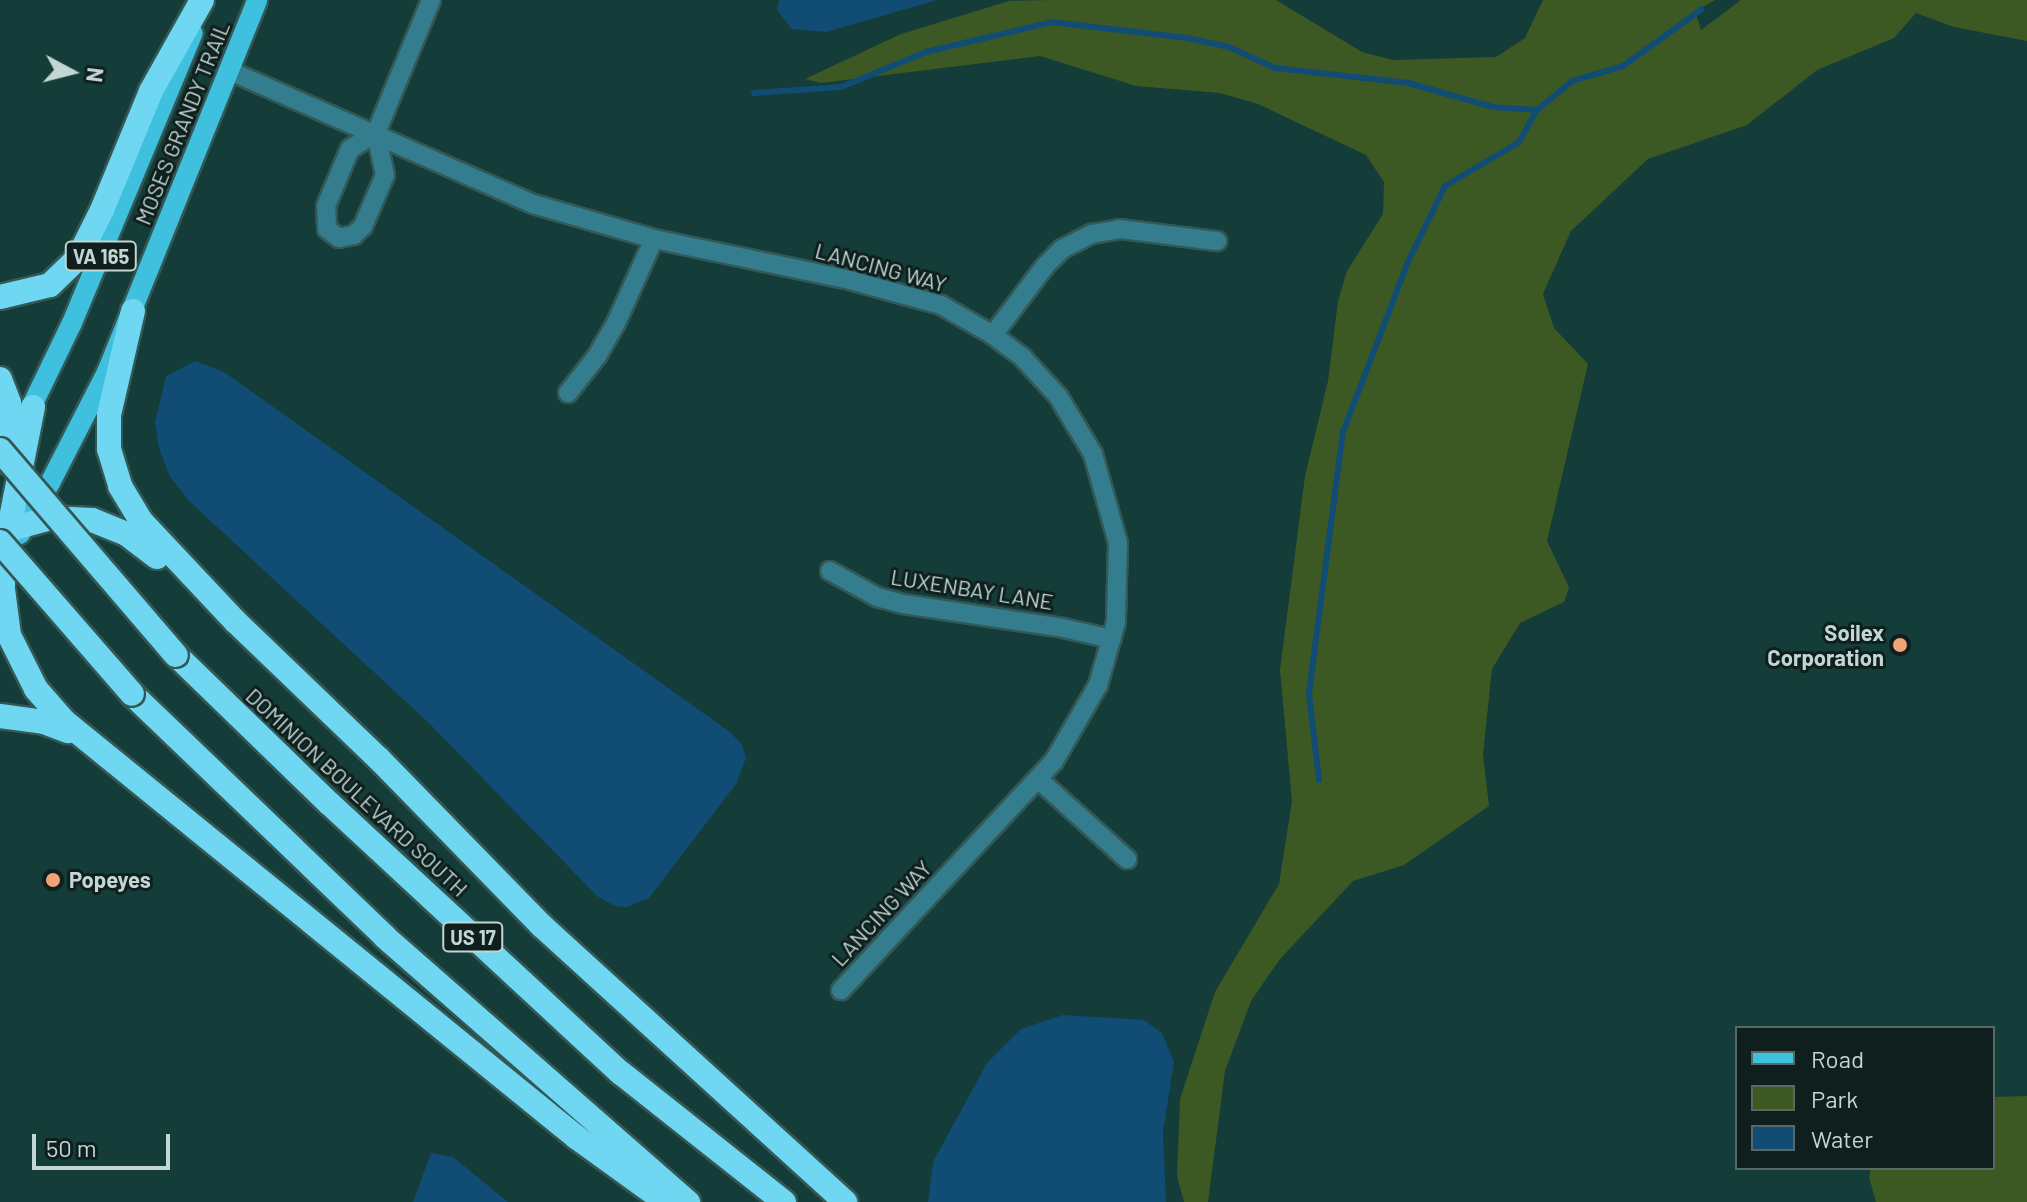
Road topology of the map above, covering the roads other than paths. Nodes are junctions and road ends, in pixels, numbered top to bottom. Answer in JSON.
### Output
{"nodes":[{"id":1,"x":205,"y":0,"type":"edge"},
{"id":2,"x":257,"y":0,"type":"edge"},
{"id":3,"x":431,"y":0,"type":"edge"},
{"id":4,"x":230,"y":71,"type":"junction"},
{"id":5,"x":376,"y":133,"type":"junction"},
{"id":6,"x":654,"y":239,"type":"junction"},
{"id":7,"x":1217,"y":241,"type":"dead end"},
{"id":8,"x":0,"y":297,"type":"edge"},
{"id":9,"x":133,"y":311,"type":"junction"},
{"id":10,"x":993,"y":335,"type":"junction"},
{"id":11,"x":0,"y":379,"type":"edge"},
{"id":12,"x":568,"y":393,"type":"dead end"},
{"id":13,"x":33,"y":407,"type":"junction"},
{"id":14,"x":4,"y":452,"type":"edge"},
{"id":15,"x":48,"y":486,"type":"junction"},
{"id":16,"x":4,"y":499,"type":"edge"},
{"id":17,"x":6,"y":541,"type":"edge"},
{"id":18,"x":830,"y":571,"type":"dead end"},
{"id":19,"x":236,"y":622,"type":"junction"},
{"id":20,"x":1112,"y":639,"type":"junction"},
{"id":21,"x":0,"y":716,"type":"edge"},
{"id":22,"x":99,"y":747,"type":"junction"},
{"id":23,"x":1038,"y":779,"type":"junction"},
{"id":24,"x":1127,"y":859,"type":"dead end"},
{"id":25,"x":841,"y":990,"type":"dead end"},
{"id":26,"x":666,"y":1202,"type":"edge"},
{"id":27,"x":688,"y":1202,"type":"edge"},
{"id":28,"x":784,"y":1202,"type":"edge"},
{"id":29,"x":845,"y":1202,"type":"edge"}],
"edges":[{"from":1,"to":8,"type":"highway"},
{"from":1,"to":13,"type":"main road","name":"MOSES GRANDY TRAIL","number":"VA 165"},
{"from":2,"to":4,"type":"main road","name":"MOSES GRANDY TRAIL","number":"VA 165"},
{"from":3,"to":5,"type":"street"},
{"from":4,"to":5,"type":"street","name":"LANCING WAY"},
{"from":4,"to":9,"type":"main road","name":"MOSES GRANDY TRAIL","number":"VA 165"},
{"from":5,"to":5,"type":"street"},
{"from":5,"to":6,"type":"street","name":"LANCING WAY"},
{"from":6,"to":10,"type":"street","name":"LANCING WAY"},
{"from":6,"to":12,"type":"street"},
{"from":7,"to":10,"type":"street"},
{"from":9,"to":15,"type":"main road","name":"MOSES GRANDY TRAIL","number":"VA 165"},
{"from":9,"to":19,"type":"highway"},
{"from":10,"to":20,"type":"street","name":"LANCING WAY"},
{"from":11,"to":14,"type":"highway"},
{"from":13,"to":14,"type":"main road","name":"MOSES GRANDY TRAIL","number":"VA 165"},
{"from":13,"to":16,"type":"highway"},
{"from":14,"to":16,"type":"highway"},
{"from":14,"to":28,"type":"highway","name":"DOMINION BOULEVARD SOUTH","number":"US 17","bridge":true},
{"from":15,"to":16,"type":"highway"},
{"from":15,"to":17,"type":"main road","name":"MOSES GRANDY TRAIL","number":"VA 165"},
{"from":16,"to":17,"type":"highway"},
{"from":17,"to":19,"type":"highway"},
{"from":17,"to":22,"type":"highway"},
{"from":17,"to":27,"type":"highway","number":"US 17","bridge":true},
{"from":18,"to":20,"type":"street","name":"LUXENBAY LANE"},
{"from":19,"to":29,"type":"highway"},
{"from":20,"to":23,"type":"street","name":"LANCING WAY"},
{"from":21,"to":22,"type":"highway"},
{"from":22,"to":26,"type":"highway"},
{"from":23,"to":24,"type":"street"},
{"from":23,"to":25,"type":"street","name":"LANCING WAY"}]}
